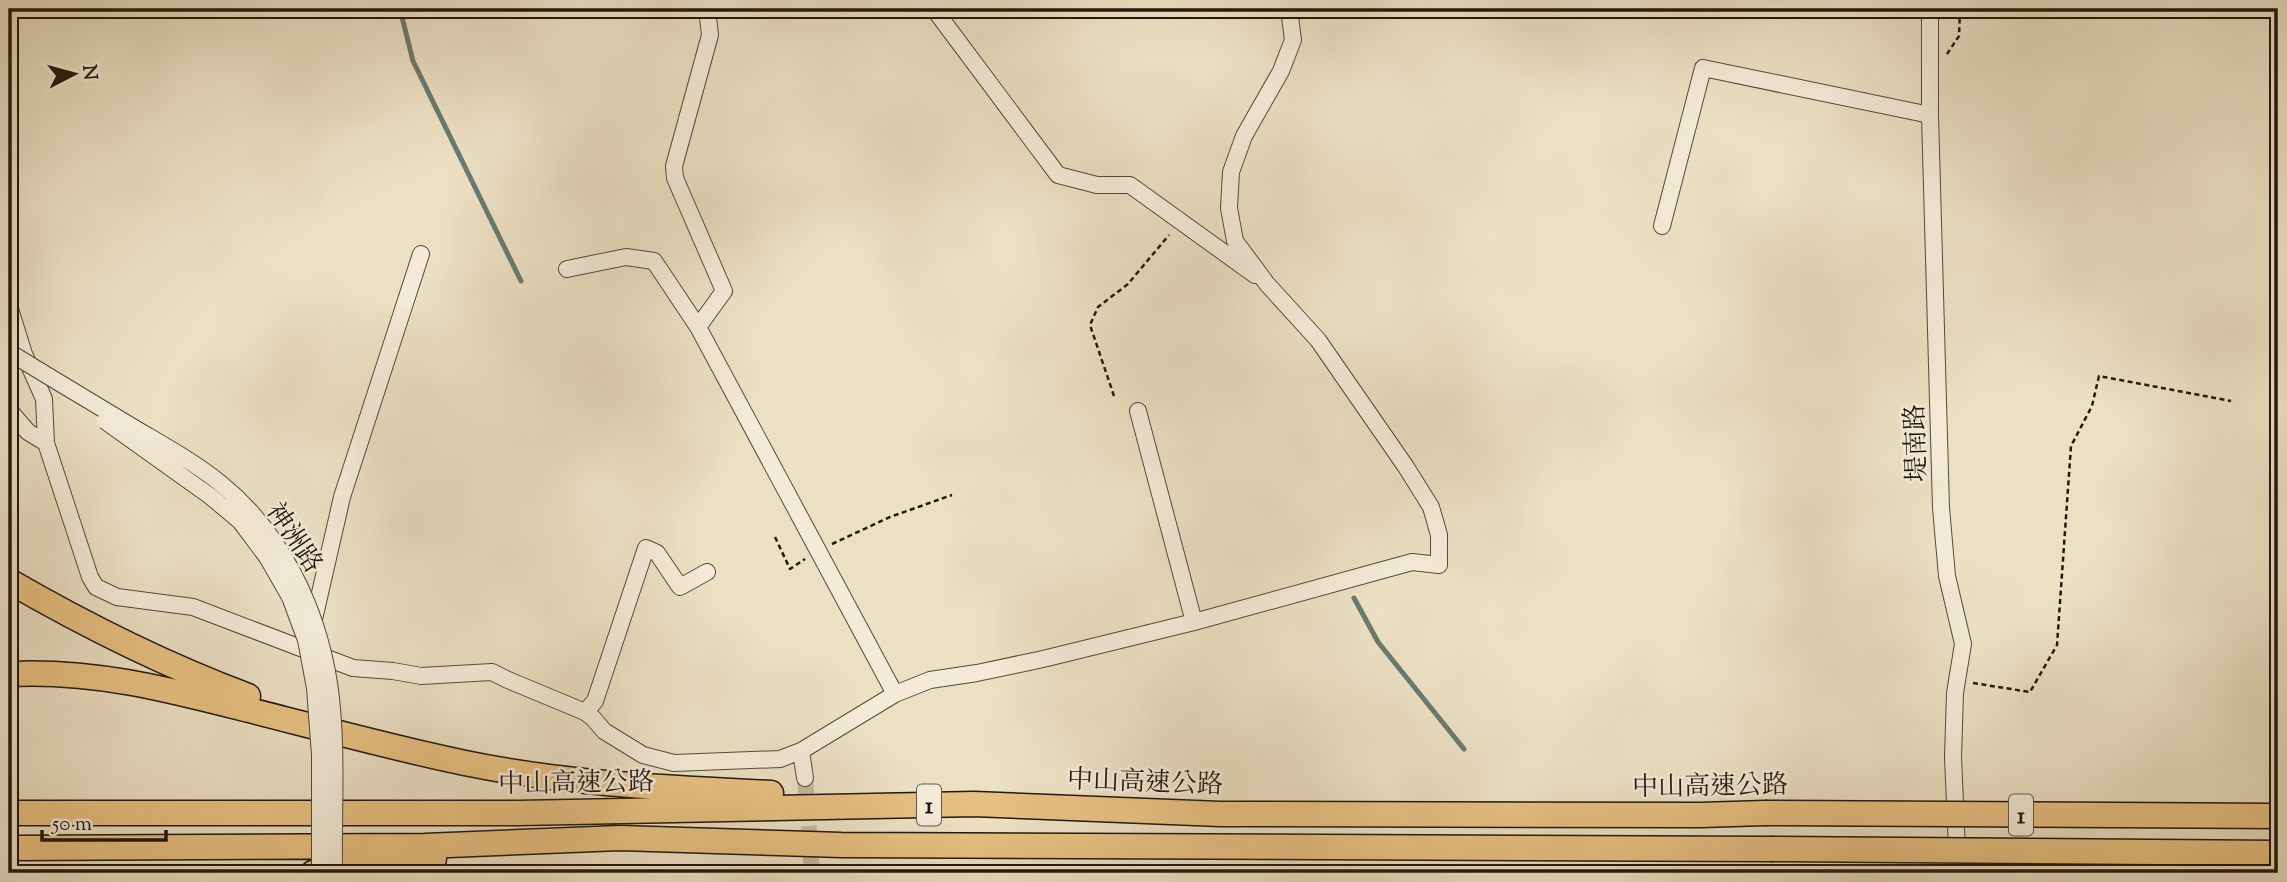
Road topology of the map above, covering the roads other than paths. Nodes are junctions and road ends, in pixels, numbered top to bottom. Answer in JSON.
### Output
{"nodes":[{"id":1,"x":706,"y":9,"type":"edge"},
{"id":2,"x":934,"y":9,"type":"edge"},
{"id":3,"x":1289,"y":9,"type":"edge"},
{"id":4,"x":1930,"y":9,"type":"edge"},
{"id":5,"x":1930,"y":115,"type":"junction"},
{"id":6,"x":1662,"y":226,"type":"dead end"},
{"id":7,"x":421,"y":254,"type":"dead end"},
{"id":8,"x":567,"y":269,"type":"dead end"},
{"id":9,"x":1267,"y":284,"type":"junction"},
{"id":10,"x":9,"y":306,"type":"edge"},
{"id":11,"x":698,"y":327,"type":"junction"},
{"id":12,"x":9,"y":352,"type":"edge"},
{"id":13,"x":9,"y":410,"type":"edge"},
{"id":14,"x":1138,"y":411,"type":"dead end"},
{"id":15,"x":46,"y":443,"type":"junction"},
{"id":16,"x":708,"y":572,"type":"dead end"},
{"id":17,"x":9,"y":581,"type":"edge"},
{"id":18,"x":1194,"y":622,"type":"junction"},
{"id":19,"x":307,"y":649,"type":"junction"},
{"id":20,"x":9,"y":674,"type":"edge"},
{"id":21,"x":895,"y":694,"type":"junction"},
{"id":22,"x":585,"y":712,"type":"junction"},
{"id":23,"x":380,"y":744,"type":"junction"},
{"id":24,"x":801,"y":751,"type":"junction"},
{"id":25,"x":805,"y":778,"type":"tunnel mouth"},
{"id":26,"x":974,"y":804,"type":"junction"},
{"id":27,"x":9,"y":813,"type":"edge"},
{"id":28,"x":2278,"y":816,"type":"edge"},
{"id":29,"x":620,"y":838,"type":"junction"},
{"id":30,"x":9,"y":848,"type":"edge"},
{"id":31,"x":2278,"y":853,"type":"edge"},
{"id":32,"x":313,"y":873,"type":"edge"},
{"id":33,"x":320,"y":873,"type":"edge"},
{"id":34,"x":334,"y":873,"type":"edge"},
{"id":35,"x":1958,"y":873,"type":"edge"}],
"edges":[{"from":1,"to":11,"type":"street"},
{"from":2,"to":9,"type":"street"},
{"from":3,"to":9,"type":"street"},
{"from":4,"to":5,"type":"street","name":"堤南路"},
{"from":5,"to":6,"type":"street"},
{"from":5,"to":35,"type":"street","name":"堤南路"},
{"from":7,"to":19,"type":"street"},
{"from":8,"to":11,"type":"street"},
{"from":9,"to":18,"type":"street"},
{"from":10,"to":15,"type":"street"},
{"from":11,"to":21,"type":"street"},
{"from":12,"to":33,"type":"street","name":"神洲路","bridge":true},
{"from":12,"to":34,"type":"street","name":"神洲路","bridge":true},
{"from":13,"to":15,"type":"street"},
{"from":14,"to":18,"type":"street"},
{"from":15,"to":19,"type":"street"},
{"from":16,"to":22,"type":"street"},
{"from":17,"to":23,"type":"highway"},
{"from":18,"to":21,"type":"street"},
{"from":19,"to":22,"type":"street"},
{"from":20,"to":23,"type":"highway"},
{"from":21,"to":24,"type":"street"},
{"from":22,"to":24,"type":"street"},
{"from":23,"to":26,"type":"highway"},
{"from":24,"to":25,"type":"street"},
{"from":26,"to":27,"type":"highway","name":"中山高速公路","number":"1"},
{"from":26,"to":28,"type":"highway","name":"中山高速公路","number":"1","bridge":true},
{"from":29,"to":30,"type":"highway","number":"1"},
{"from":29,"to":31,"type":"highway","number":"1","bridge":true},
{"from":29,"to":32,"type":"highway"}]}
